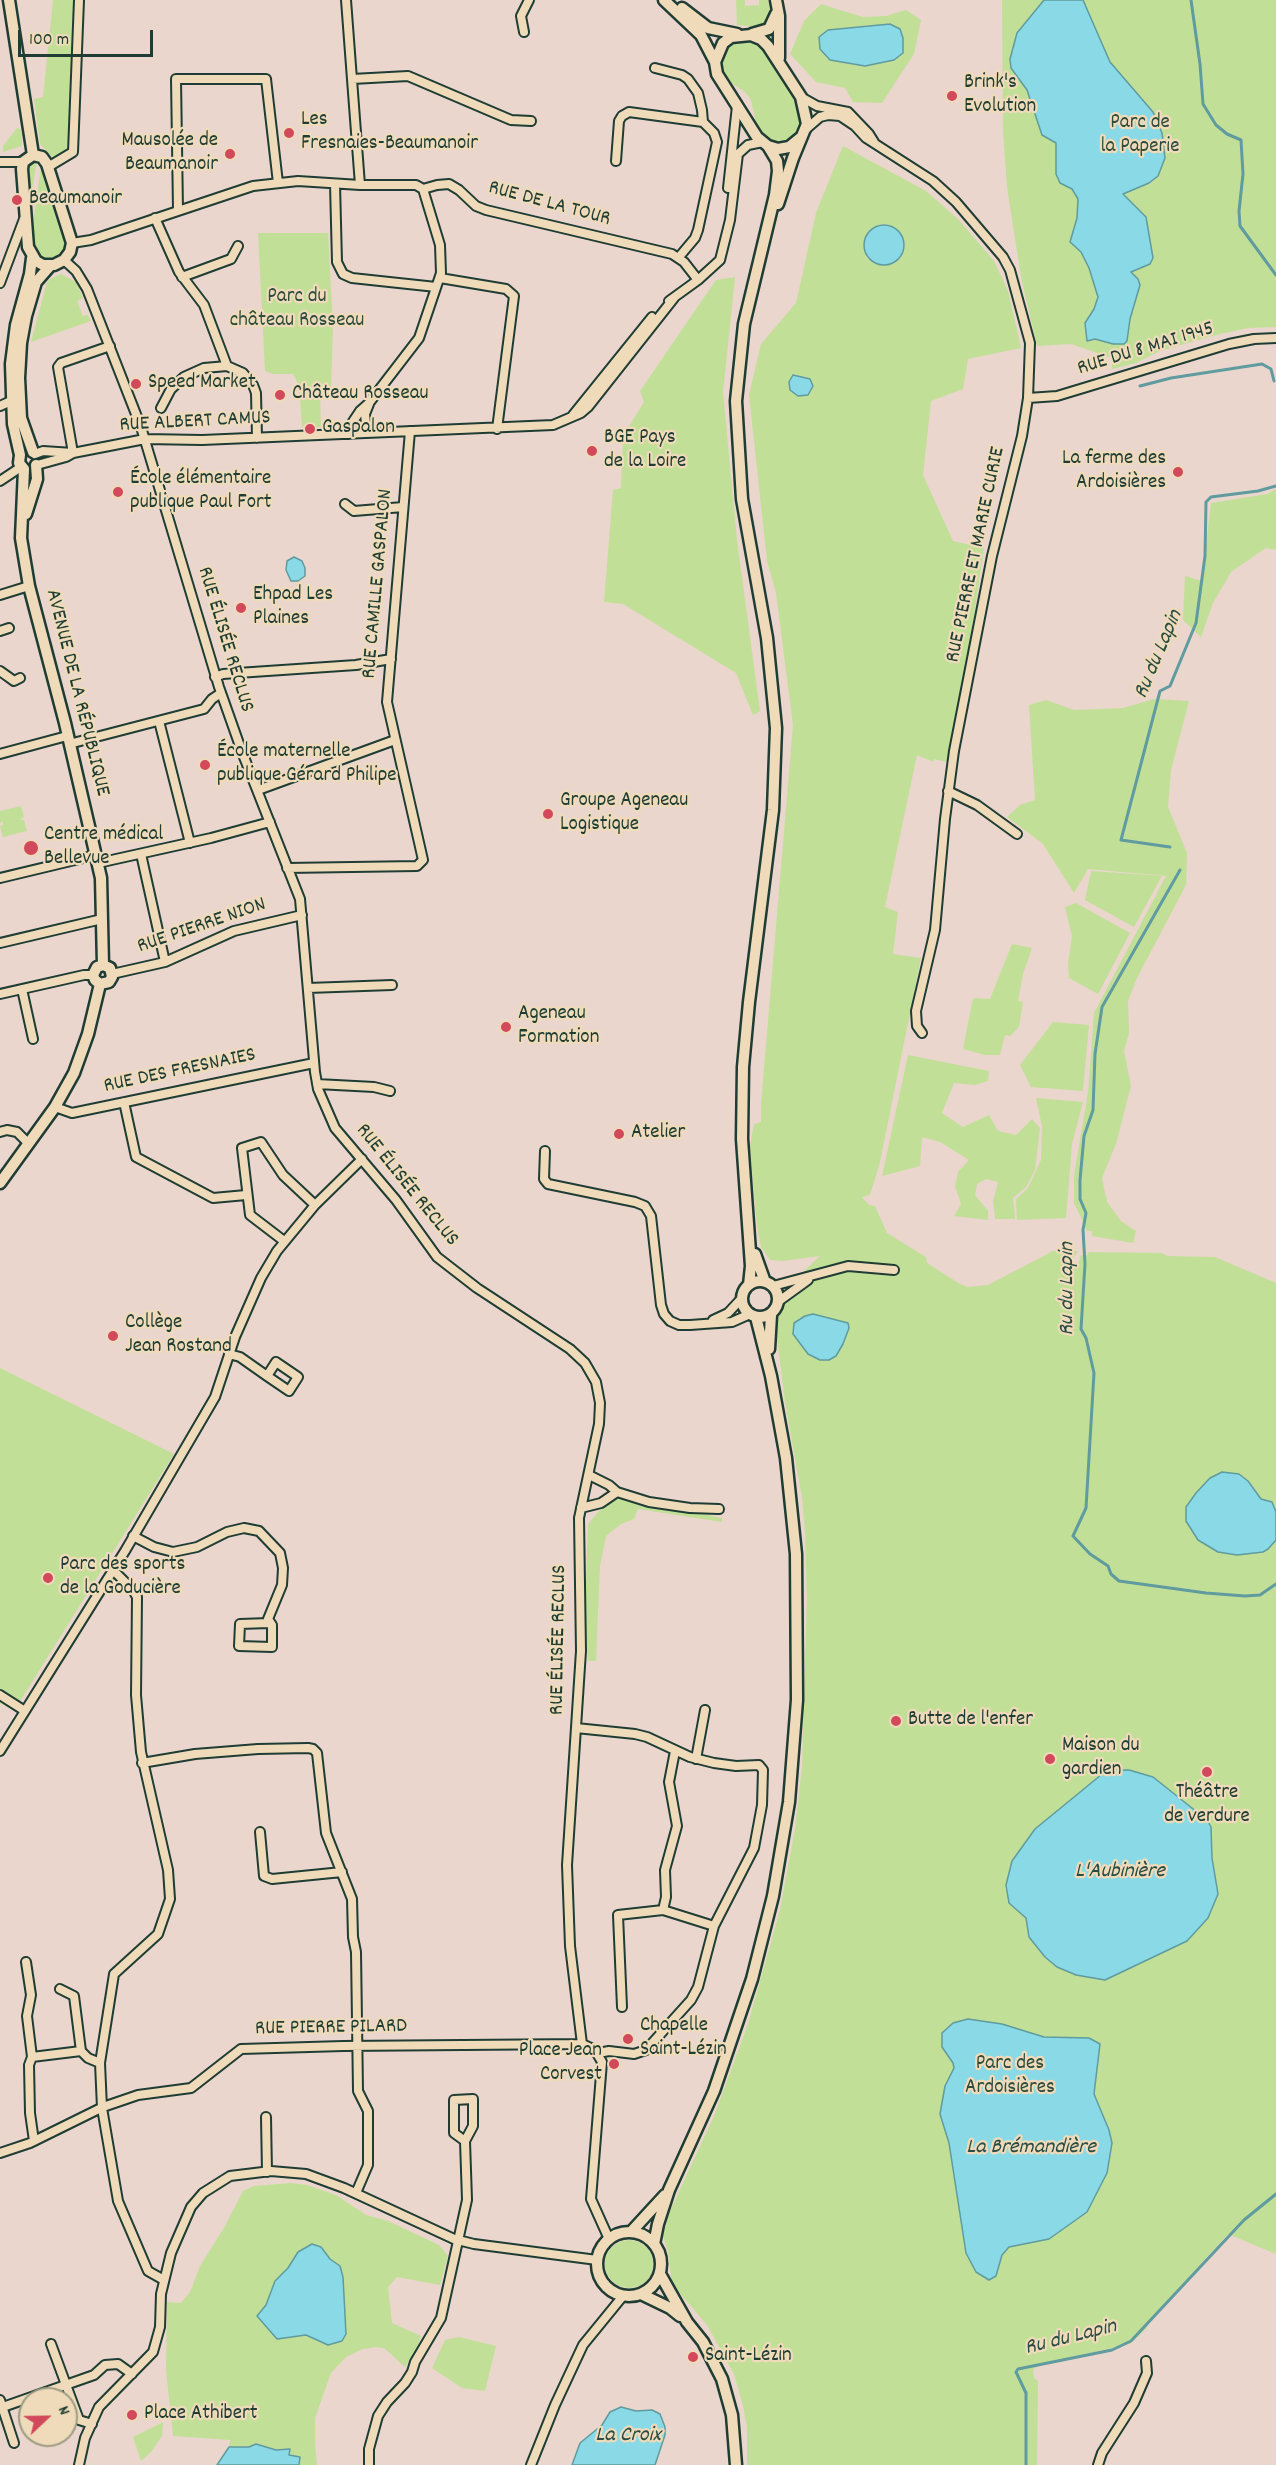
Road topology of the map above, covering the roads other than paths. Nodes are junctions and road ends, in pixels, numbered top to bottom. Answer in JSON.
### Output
{"nodes":[{"id":1,"x":9,"y":0,"type":"edge"},
{"id":2,"x":79,"y":0,"type":"edge"},
{"id":3,"x":346,"y":0,"type":"edge"},
{"id":4,"x":529,"y":0,"type":"edge"},
{"id":5,"x":664,"y":0,"type":"edge"},
{"id":6,"x":673,"y":0,"type":"edge"},
{"id":7,"x":777,"y":5,"type":"edge"},
{"id":8,"x":524,"y":32,"type":"dead end"},
{"id":9,"x":746,"y":35,"type":"junction"},
{"id":10,"x":715,"y":62,"type":"junction"},
{"id":11,"x":780,"y":64,"type":"junction"},
{"id":12,"x":655,"y":68,"type":"dead end"},
{"id":13,"x":352,"y":79,"type":"junction"},
{"id":14,"x":801,"y":97,"type":"junction"},
{"id":15,"x":737,"y":106,"type":"junction"},
{"id":16,"x":531,"y":121,"type":"dead end"},
{"id":17,"x":703,"y":123,"type":"junction"},
{"id":18,"x":804,"y":132,"type":"junction"},
{"id":19,"x":873,"y":142,"type":"junction"},
{"id":20,"x":766,"y":144,"type":"junction"},
{"id":21,"x":33,"y":155,"type":"junction"},
{"id":22,"x":616,"y":160,"type":"dead end"},
{"id":23,"x":0,"y":162,"type":"edge"},
{"id":24,"x":23,"y":162,"type":"junction"},
{"id":25,"x":48,"y":167,"type":"junction"},
{"id":26,"x":279,"y":183,"type":"junction"},
{"id":27,"x":335,"y":183,"type":"junction"},
{"id":28,"x":360,"y":185,"type":"junction"},
{"id":29,"x":423,"y":189,"type":"junction"},
{"id":30,"x":178,"y":210,"type":"junction"},
{"id":31,"x":25,"y":214,"type":"junction"},
{"id":32,"x":155,"y":218,"type":"junction"},
{"id":33,"x":726,"y":237,"type":"junction"},
{"id":34,"x":764,"y":241,"type":"junction"},
{"id":35,"x":72,"y":243,"type":"junction"},
{"id":36,"x":238,"y":246,"type":"dead end"},
{"id":37,"x":679,"y":257,"type":"junction"},
{"id":38,"x":32,"y":258,"type":"junction"},
{"id":39,"x":64,"y":260,"type":"junction"},
{"id":40,"x":50,"y":266,"type":"junction"},
{"id":41,"x":182,"y":277,"type":"junction"},
{"id":42,"x":440,"y":278,"type":"junction"},
{"id":43,"x":698,"y":280,"type":"junction"},
{"id":44,"x":0,"y":283,"type":"edge"},
{"id":45,"x":436,"y":287,"type":"junction"},
{"id":46,"x":1276,"y":339,"type":"edge"},
{"id":47,"x":110,"y":346,"type":"junction"},
{"id":48,"x":227,"y":366,"type":"junction"},
{"id":49,"x":1028,"y":398,"type":"junction"},
{"id":50,"x":11,"y":401,"type":"junction"},
{"id":51,"x":369,"y":403,"type":"junction"},
{"id":52,"x":0,"y":406,"type":"edge"},
{"id":53,"x":161,"y":408,"type":"dead end"},
{"id":54,"x":497,"y":429,"type":"junction"},
{"id":55,"x":410,"y":431,"type":"junction"},
{"id":56,"x":368,"y":433,"type":"junction"},
{"id":57,"x":350,"y":434,"type":"junction"},
{"id":58,"x":257,"y":438,"type":"junction"},
{"id":59,"x":145,"y":440,"type":"junction"},
{"id":60,"x":73,"y":453,"type":"junction"},
{"id":61,"x":20,"y":455,"type":"junction"},
{"id":62,"x":35,"y":459,"type":"junction"},
{"id":63,"x":22,"y":468,"type":"junction"},
{"id":64,"x":0,"y":481,"type":"edge"},
{"id":65,"x":345,"y":504,"type":"dead end"},
{"id":66,"x":403,"y":507,"type":"junction"},
{"id":67,"x":21,"y":538,"type":"junction"},
{"id":68,"x":29,"y":586,"type":"junction"},
{"id":69,"x":0,"y":596,"type":"edge"},
{"id":70,"x":9,"y":628,"type":"dead end"},
{"id":71,"x":0,"y":631,"type":"edge"},
{"id":72,"x":391,"y":659,"type":"junction"},
{"id":73,"x":0,"y":671,"type":"edge"},
{"id":74,"x":215,"y":676,"type":"junction"},
{"id":75,"x":20,"y":678,"type":"dead end"},
{"id":76,"x":221,"y":693,"type":"junction"},
{"id":77,"x":159,"y":721,"type":"junction"},
{"id":78,"x":68,"y":740,"type":"junction"},
{"id":79,"x":395,"y":740,"type":"junction"},
{"id":80,"x":0,"y":754,"type":"edge"},
{"id":81,"x":258,"y":790,"type":"junction"},
{"id":82,"x":948,"y":791,"type":"junction"},
{"id":83,"x":270,"y":822,"type":"junction"},
{"id":84,"x":1017,"y":834,"type":"dead end"},
{"id":85,"x":190,"y":843,"type":"junction"},
{"id":86,"x":141,"y":854,"type":"junction"},
{"id":87,"x":97,"y":859,"type":"junction"},
{"id":88,"x":287,"y":868,"type":"junction"},
{"id":89,"x":0,"y":878,"type":"edge"},
{"id":90,"x":302,"y":915,"type":"junction"},
{"id":91,"x":102,"y":919,"type":"junction"},
{"id":92,"x":0,"y":943,"type":"edge"},
{"id":93,"x":165,"y":962,"type":"junction"},
{"id":94,"x":103,"y":965,"type":"junction"},
{"id":95,"x":112,"y":974,"type":"junction"},
{"id":96,"x":97,"y":979,"type":"junction"},
{"id":97,"x":392,"y":985,"type":"dead end"},
{"id":98,"x":308,"y":988,"type":"junction"},
{"id":99,"x":22,"y":989,"type":"junction"},
{"id":100,"x":0,"y":994,"type":"edge"},
{"id":101,"x":922,"y":1033,"type":"dead end"},
{"id":102,"x":33,"y":1039,"type":"dead end"},
{"id":103,"x":314,"y":1063,"type":"junction"},
{"id":104,"x":317,"y":1084,"type":"junction"},
{"id":105,"x":390,"y":1091,"type":"dead end"},
{"id":106,"x":124,"y":1102,"type":"junction"},
{"id":107,"x":55,"y":1107,"type":"junction"},
{"id":108,"x":0,"y":1131,"type":"edge"},
{"id":109,"x":28,"y":1143,"type":"junction"},
{"id":110,"x":545,"y":1151,"type":"dead end"},
{"id":111,"x":362,"y":1159,"type":"junction"},
{"id":112,"x":0,"y":1183,"type":"edge"},
{"id":113,"x":246,"y":1195,"type":"junction"},
{"id":114,"x":315,"y":1205,"type":"junction"},
{"id":115,"x":749,"y":1233,"type":"junction"},
{"id":116,"x":284,"y":1241,"type":"junction"},
{"id":117,"x":894,"y":1270,"type":"dead end"},
{"id":118,"x":814,"y":1276,"type":"junction"},
{"id":119,"x":749,"y":1284,"type":"junction"},
{"id":120,"x":769,"y":1284,"type":"junction"},
{"id":121,"x":742,"y":1298,"type":"junction"},
{"id":122,"x":779,"y":1301,"type":"junction"},
{"id":123,"x":771,"y":1314,"type":"junction"},
{"id":124,"x":753,"y":1316,"type":"junction"},
{"id":125,"x":707,"y":1323,"type":"junction"},
{"id":126,"x":230,"y":1354,"type":"junction"},
{"id":127,"x":267,"y":1376,"type":"dead end"},
{"id":128,"x":771,"y":1376,"type":"junction"},
{"id":129,"x":589,"y":1475,"type":"junction"},
{"id":130,"x":616,"y":1492,"type":"junction"},
{"id":131,"x":581,"y":1508,"type":"junction"},
{"id":132,"x":719,"y":1509,"type":"dead end"},
{"id":133,"x":134,"y":1536,"type":"junction"},
{"id":134,"x":113,"y":1570,"type":"junction"},
{"id":135,"x":269,"y":1623,"type":"junction"},
{"id":136,"x":0,"y":1695,"type":"edge"},
{"id":137,"x":705,"y":1710,"type":"dead end"},
{"id":138,"x":25,"y":1711,"type":"junction"},
{"id":139,"x":576,"y":1728,"type":"junction"},
{"id":140,"x":0,"y":1751,"type":"edge"},
{"id":141,"x":675,"y":1751,"type":"junction"},
{"id":142,"x":696,"y":1759,"type":"junction"},
{"id":143,"x":142,"y":1763,"type":"junction"},
{"id":144,"x":260,"y":1832,"type":"dead end"},
{"id":145,"x":342,"y":1872,"type":"junction"},
{"id":146,"x":663,"y":1910,"type":"junction"},
{"id":147,"x":714,"y":1926,"type":"junction"},
{"id":148,"x":26,"y":1962,"type":"dead end"},
{"id":149,"x":60,"y":1989,"type":"dead end"},
{"id":150,"x":622,"y":2007,"type":"dead end"},
{"id":151,"x":582,"y":2044,"type":"junction"},
{"id":152,"x":357,"y":2046,"type":"junction"},
{"id":153,"x":81,"y":2050,"type":"junction"},
{"id":154,"x":598,"y":2053,"type":"junction"},
{"id":155,"x":32,"y":2057,"type":"junction"},
{"id":156,"x":100,"y":2063,"type":"junction"},
{"id":157,"x":102,"y":2108,"type":"junction"},
{"id":158,"x":266,"y":2117,"type":"dead end"},
{"id":159,"x":465,"y":2141,"type":"junction"},
{"id":160,"x":34,"y":2142,"type":"junction"},
{"id":161,"x":0,"y":2153,"type":"edge"},
{"id":162,"x":267,"y":2172,"type":"junction"},
{"id":163,"x":669,"y":2190,"type":"junction"},
{"id":164,"x":356,"y":2193,"type":"junction"},
{"id":165,"x":631,"y":2232,"type":"junction"},
{"id":166,"x":609,"y":2239,"type":"junction"},
{"id":167,"x":458,"y":2240,"type":"junction"},
{"id":168,"x":654,"y":2244,"type":"junction"},
{"id":169,"x":597,"y":2260,"type":"junction"},
{"id":170,"x":660,"y":2274,"type":"junction"},
{"id":171,"x":164,"y":2280,"type":"junction"},
{"id":172,"x":641,"y":2294,"type":"junction"},
{"id":173,"x":623,"y":2296,"type":"junction"},
{"id":174,"x":687,"y":2322,"type":"junction"},
{"id":175,"x":51,"y":2344,"type":"dead end"},
{"id":176,"x":1146,"y":2361,"type":"dead end"},
{"id":177,"x":132,"y":2374,"type":"junction"},
{"id":178,"x":66,"y":2384,"type":"junction"},
{"id":179,"x":1,"y":2405,"type":"edge"},
{"id":180,"x":92,"y":2424,"type":"junction"},
{"id":181,"x":14,"y":2443,"type":"dead end"},
{"id":182,"x":80,"y":2465,"type":"edge"},
{"id":183,"x":369,"y":2465,"type":"edge"},
{"id":184,"x":531,"y":2465,"type":"edge"},
{"id":185,"x":736,"y":2465,"type":"edge"},
{"id":186,"x":1098,"y":2465,"type":"edge"}],
"edges":[{"from":1,"to":21,"type":"main road"},
{"from":2,"to":25,"type":"street"},
{"from":3,"to":13,"type":"street"},
{"from":4,"to":8,"type":"street"},
{"from":5,"to":10,"type":"main road"},
{"from":6,"to":9,"type":"main road"},
{"from":7,"to":9,"type":"main road"},
{"from":7,"to":11,"type":"main road"},
{"from":9,"to":10,"type":"main road"},
{"from":9,"to":11,"type":"main road"},
{"from":10,"to":15,"type":"main road"},
{"from":11,"to":14,"type":"main road"},
{"from":12,"to":17,"type":"street"},
{"from":13,"to":16,"type":"street"},
{"from":13,"to":28,"type":"street"},
{"from":14,"to":18,"type":"main road"},
{"from":14,"to":19,"type":"street","name":"RUE PIERRE ET MARIE CURIE"},
{"from":15,"to":20,"type":"main road"},
{"from":15,"to":33,"type":"street","name":"RUE ALBERT CAMUS"},
{"from":17,"to":22,"type":"street"},
{"from":17,"to":37,"type":"street"},
{"from":18,"to":19,"type":"street","name":"RUE PIERRE ET MARIE CURIE"},
{"from":18,"to":20,"type":"main road"},
{"from":18,"to":34,"type":"main road"},
{"from":19,"to":49,"type":"street","name":"RUE PIERRE ET MARIE CURIE"},
{"from":20,"to":33,"type":"street","name":"RUE ALBERT CAMUS"},
{"from":20,"to":34,"type":"main road"},
{"from":21,"to":24,"type":"main road"},
{"from":21,"to":25,"type":"main road"},
{"from":23,"to":24,"type":"street"},
{"from":24,"to":31,"type":"main road"},
{"from":25,"to":35,"type":"main road"},
{"from":26,"to":27,"type":"street","name":"RUE DE LA TOUR"},
{"from":26,"to":30,"type":"street","name":"RUE DE LA TOUR"},
{"from":26,"to":30,"type":"street"},
{"from":27,"to":28,"type":"street","name":"RUE DE LA TOUR"},
{"from":27,"to":45,"type":"street"},
{"from":28,"to":29,"type":"street","name":"RUE DE LA TOUR"},
{"from":29,"to":37,"type":"street","name":"RUE DE LA TOUR"},
{"from":29,"to":42,"type":"street"},
{"from":30,"to":32,"type":"street","name":"RUE DE LA TOUR"},
{"from":31,"to":38,"type":"main road"},
{"from":31,"to":44,"type":"street"},
{"from":32,"to":35,"type":"street","name":"RUE DE LA TOUR"},
{"from":32,"to":41,"type":"street"},
{"from":33,"to":43,"type":"street","name":"RUE ALBERT CAMUS"},
{"from":34,"to":115,"type":"main road"},
{"from":35,"to":39,"type":"main road"},
{"from":36,"to":41,"type":"street"},
{"from":37,"to":43,"type":"street"},
{"from":38,"to":40,"type":"main road"},
{"from":38,"to":50,"type":"main road"},
{"from":39,"to":40,"type":"main road"},
{"from":39,"to":47,"type":"street","name":"RUE ÉLISÉE RECLUS"},
{"from":40,"to":62,"type":"main road","name":"AVENUE DE LA RÉPUBLIQUE"},
{"from":41,"to":48,"type":"street"},
{"from":42,"to":45,"type":"street"},
{"from":42,"to":54,"type":"street"},
{"from":43,"to":54,"type":"street","name":"RUE ALBERT CAMUS"},
{"from":45,"to":51,"type":"street"},
{"from":46,"to":49,"type":"street","name":"RUE DU 8 MAI 1945"},
{"from":47,"to":59,"type":"street","name":"RUE ÉLISÉE RECLUS"},
{"from":47,"to":60,"type":"street"},
{"from":48,"to":53,"type":"street"},
{"from":48,"to":58,"type":"street"},
{"from":49,"to":82,"type":"street","name":"RUE PIERRE ET MARIE CURIE"},
{"from":50,"to":52,"type":"street"},
{"from":50,"to":61,"type":"main road"},
{"from":51,"to":56,"type":"street"},
{"from":51,"to":57,"type":"street"},
{"from":54,"to":55,"type":"street","name":"RUE ALBERT CAMUS"},
{"from":55,"to":56,"type":"street","name":"RUE ALBERT CAMUS"},
{"from":55,"to":66,"type":"street","name":"RUE CAMILLE GASPALON"},
{"from":56,"to":57,"type":"street","name":"RUE ALBERT CAMUS"},
{"from":57,"to":58,"type":"street","name":"RUE ALBERT CAMUS"},
{"from":58,"to":59,"type":"street","name":"RUE ALBERT CAMUS"},
{"from":59,"to":60,"type":"street","name":"RUE ALBERT CAMUS"},
{"from":59,"to":74,"type":"street","name":"RUE ÉLISÉE RECLUS"},
{"from":60,"to":62,"type":"street","name":"RUE ALBERT CAMUS"},
{"from":60,"to":62,"type":"street","name":"RUE ALBERT CAMUS"},
{"from":61,"to":62,"type":"main road"},
{"from":61,"to":63,"type":"main road"},
{"from":62,"to":63,"type":"main road"},
{"from":62,"to":67,"type":"main road","name":"AVENUE DE LA RÉPUBLIQUE"},
{"from":63,"to":64,"type":"street"},
{"from":63,"to":67,"type":"main road","name":"AVENUE DE LA RÉPUBLIQUE"},
{"from":65,"to":66,"type":"street"},
{"from":66,"to":72,"type":"street","name":"RUE CAMILLE GASPALON"},
{"from":67,"to":68,"type":"main road","name":"AVENUE DE LA RÉPUBLIQUE"},
{"from":68,"to":69,"type":"street"},
{"from":68,"to":78,"type":"main road","name":"AVENUE DE LA RÉPUBLIQUE"},
{"from":70,"to":71,"type":"street"},
{"from":72,"to":74,"type":"street"},
{"from":72,"to":79,"type":"street","name":"RUE CAMILLE GASPALON"},
{"from":73,"to":75,"type":"street"},
{"from":74,"to":76,"type":"street","name":"RUE ÉLISÉE RECLUS"},
{"from":76,"to":77,"type":"street"},
{"from":76,"to":81,"type":"street","name":"RUE ÉLISÉE RECLUS"},
{"from":77,"to":78,"type":"street"},
{"from":77,"to":85,"type":"street"},
{"from":78,"to":80,"type":"street"},
{"from":78,"to":87,"type":"main road","name":"AVENUE DE LA RÉPUBLIQUE"},
{"from":79,"to":81,"type":"street"},
{"from":79,"to":88,"type":"street","name":"RUE CAMILLE GASPALON"},
{"from":81,"to":83,"type":"street","name":"RUE ÉLISÉE RECLUS"},
{"from":82,"to":84,"type":"street"},
{"from":82,"to":101,"type":"street","name":"RUE PIERRE ET MARIE CURIE"},
{"from":83,"to":85,"type":"street"},
{"from":83,"to":88,"type":"street","name":"RUE ÉLISÉE RECLUS"},
{"from":85,"to":86,"type":"street"},
{"from":86,"to":87,"type":"street"},
{"from":86,"to":93,"type":"street"},
{"from":87,"to":89,"type":"street"},
{"from":87,"to":91,"type":"main road","name":"AVENUE DE LA RÉPUBLIQUE"},
{"from":88,"to":90,"type":"street","name":"RUE ÉLISÉE RECLUS"},
{"from":90,"to":93,"type":"street","name":"RUE PIERRE NION"},
{"from":90,"to":98,"type":"street","name":"RUE ÉLISÉE RECLUS"},
{"from":91,"to":92,"type":"street"},
{"from":91,"to":94,"type":"main road","name":"AVENUE DE LA RÉPUBLIQUE"},
{"from":93,"to":95,"type":"street","name":"RUE PIERRE NION"},
{"from":94,"to":95,"type":"main road"},
{"from":94,"to":96,"type":"main road"},
{"from":95,"to":96,"type":"main road"},
{"from":96,"to":99,"type":"street"},
{"from":96,"to":107,"type":"main road"},
{"from":97,"to":98,"type":"street"},
{"from":98,"to":103,"type":"street","name":"RUE ÉLISÉE RECLUS"},
{"from":99,"to":100,"type":"street"},
{"from":99,"to":102,"type":"street"},
{"from":103,"to":104,"type":"street","name":"RUE ÉLISÉE RECLUS"},
{"from":103,"to":106,"type":"street","name":"RUE DES FRESNAIES"},
{"from":104,"to":105,"type":"street"},
{"from":104,"to":111,"type":"street","name":"RUE ÉLISÉE RECLUS"},
{"from":106,"to":107,"type":"street","name":"RUE DES FRESNAIES"},
{"from":106,"to":113,"type":"street"},
{"from":107,"to":109,"type":"main road"},
{"from":108,"to":109,"type":"street"},
{"from":109,"to":112,"type":"main road"},
{"from":110,"to":125,"type":"street"},
{"from":111,"to":114,"type":"street"},
{"from":111,"to":129,"type":"street","name":"RUE ÉLISÉE RECLUS"},
{"from":113,"to":114,"type":"street"},
{"from":113,"to":116,"type":"street"},
{"from":114,"to":116,"type":"street"},
{"from":115,"to":119,"type":"main road"},
{"from":115,"to":120,"type":"main road"},
{"from":116,"to":126,"type":"street"},
{"from":117,"to":118,"type":"street"},
{"from":118,"to":120,"type":"street"},
{"from":118,"to":122,"type":"street"},
{"from":119,"to":120,"type":"main road"},
{"from":119,"to":121,"type":"main road"},
{"from":120,"to":122,"type":"main road"},
{"from":121,"to":124,"type":"main road"},
{"from":121,"to":125,"type":"street"},
{"from":122,"to":123,"type":"main road"},
{"from":123,"to":124,"type":"main road"},
{"from":123,"to":128,"type":"main road"},
{"from":124,"to":125,"type":"street"},
{"from":124,"to":128,"type":"main road"},
{"from":126,"to":127,"type":"street"},
{"from":126,"to":133,"type":"street"},
{"from":128,"to":163,"type":"main road"},
{"from":129,"to":130,"type":"street"},
{"from":129,"to":131,"type":"street","name":"RUE ÉLISÉE RECLUS"},
{"from":130,"to":131,"type":"street"},
{"from":130,"to":132,"type":"street"},
{"from":131,"to":139,"type":"street","name":"RUE ÉLISÉE RECLUS"},
{"from":133,"to":134,"type":"street"},
{"from":133,"to":135,"type":"street"},
{"from":134,"to":138,"type":"street"},
{"from":134,"to":143,"type":"street"},
{"from":135,"to":135,"type":"street"},
{"from":136,"to":138,"type":"street"},
{"from":137,"to":142,"type":"street"},
{"from":138,"to":140,"type":"street"},
{"from":139,"to":141,"type":"street"},
{"from":139,"to":151,"type":"street","name":"RUE ÉLISÉE RECLUS"},
{"from":141,"to":142,"type":"street"},
{"from":141,"to":146,"type":"street"},
{"from":142,"to":147,"type":"street"},
{"from":143,"to":145,"type":"street"},
{"from":143,"to":156,"type":"street"},
{"from":144,"to":145,"type":"street"},
{"from":145,"to":152,"type":"street"},
{"from":146,"to":147,"type":"street"},
{"from":146,"to":150,"type":"street"},
{"from":147,"to":154,"type":"street"},
{"from":148,"to":155,"type":"street"},
{"from":149,"to":153,"type":"street"},
{"from":151,"to":152,"type":"street","name":"RUE PIERRE PILARD"},
{"from":151,"to":154,"type":"street"},
{"from":152,"to":157,"type":"street","name":"RUE PIERRE PILARD"},
{"from":152,"to":164,"type":"street"},
{"from":153,"to":155,"type":"street"},
{"from":153,"to":156,"type":"street"},
{"from":154,"to":166,"type":"street"},
{"from":155,"to":160,"type":"street"},
{"from":156,"to":157,"type":"street"},
{"from":157,"to":160,"type":"street","name":"RUE PIERRE PILARD"},
{"from":157,"to":171,"type":"street"},
{"from":158,"to":162,"type":"street"},
{"from":159,"to":159,"type":"street"},
{"from":159,"to":167,"type":"street"},
{"from":160,"to":161,"type":"street","name":"RUE PIERRE PILARD"},
{"from":162,"to":164,"type":"street"},
{"from":162,"to":171,"type":"street"},
{"from":163,"to":165,"type":"main road"},
{"from":163,"to":168,"type":"main road"},
{"from":164,"to":167,"type":"street"},
{"from":165,"to":166,"type":"main road"},
{"from":165,"to":168,"type":"main road"},
{"from":166,"to":169,"type":"main road"},
{"from":167,"to":169,"type":"street"},
{"from":167,"to":183,"type":"street"},
{"from":168,"to":170,"type":"main road"},
{"from":169,"to":173,"type":"main road"},
{"from":170,"to":172,"type":"main road"},
{"from":170,"to":174,"type":"main road"},
{"from":171,"to":177,"type":"street"},
{"from":172,"to":173,"type":"main road"},
{"from":172,"to":174,"type":"main road"},
{"from":173,"to":184,"type":"street"},
{"from":174,"to":185,"type":"main road"},
{"from":175,"to":178,"type":"street"},
{"from":176,"to":186,"type":"street"},
{"from":177,"to":178,"type":"street"},
{"from":177,"to":180,"type":"street"},
{"from":178,"to":179,"type":"street"},
{"from":178,"to":180,"type":"street"},
{"from":179,"to":181,"type":"street"},
{"from":180,"to":182,"type":"street"}]}
